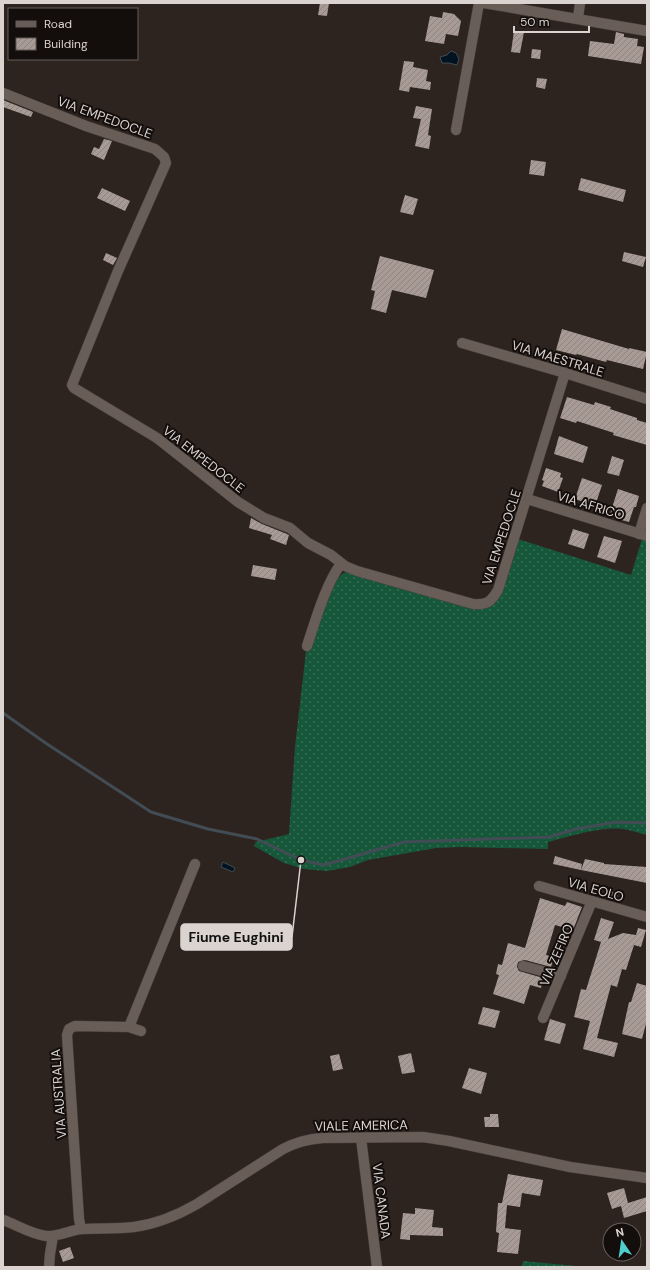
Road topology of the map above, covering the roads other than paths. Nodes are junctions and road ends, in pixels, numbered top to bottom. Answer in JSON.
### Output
{"nodes":[{"id":1,"x":479,"y":3,"type":"edge"},
{"id":2,"x":484,"y":3,"type":"edge"},
{"id":3,"x":580,"y":3,"type":"edge"},
{"id":4,"x":578,"y":18,"type":"junction"},
{"id":5,"x":647,"y":30,"type":"edge"},
{"id":6,"x":3,"y":93,"type":"edge"},
{"id":7,"x":456,"y":130,"type":"dead end"},
{"id":8,"x":462,"y":343,"type":"dead end"},
{"id":9,"x":565,"y":373,"type":"junction"},
{"id":10,"x":647,"y":399,"type":"edge"},
{"id":11,"x":527,"y":498,"type":"junction"},
{"id":12,"x":647,"y":508,"type":"edge"},
{"id":13,"x":643,"y":535,"type":"edge"},
{"id":14,"x":341,"y":564,"type":"junction"},
{"id":15,"x":307,"y":646,"type":"dead end"},
{"id":16,"x":195,"y":864,"type":"dead end"},
{"id":17,"x":539,"y":886,"type":"dead end"},
{"id":18,"x":592,"y":901,"type":"junction"},
{"id":19,"x":647,"y":917,"type":"edge"},
{"id":20,"x":523,"y":966,"type":"dead end"},
{"id":21,"x":561,"y":976,"type":"junction"},
{"id":22,"x":543,"y":1018,"type":"dead end"},
{"id":23,"x":129,"y":1027,"type":"junction"},
{"id":24,"x":141,"y":1031,"type":"dead end"},
{"id":25,"x":361,"y":1138,"type":"junction"},
{"id":26,"x":647,"y":1178,"type":"edge"},
{"id":27,"x":3,"y":1220,"type":"edge"},
{"id":28,"x":81,"y":1229,"type":"junction"},
{"id":29,"x":53,"y":1236,"type":"junction"},
{"id":30,"x":49,"y":1267,"type":"edge"},
{"id":31,"x":377,"y":1267,"type":"edge"}],
"edges":[{"from":1,"to":7,"type":"street"},
{"from":2,"to":4,"type":"street"},
{"from":3,"to":4,"type":"street"},
{"from":4,"to":5,"type":"street"},
{"from":6,"to":14,"type":"street","name":"VIA EMPEDOCLE"},
{"from":8,"to":9,"type":"street","name":"VIA MAESTRALE"},
{"from":9,"to":10,"type":"street","name":"VIA MAESTRALE"},
{"from":9,"to":11,"type":"street","name":"VIA EMPEDOCLE"},
{"from":11,"to":13,"type":"street","name":"VIA AFRICO"},
{"from":11,"to":14,"type":"street","name":"VIA EMPEDOCLE"},
{"from":12,"to":13,"type":"street"},
{"from":14,"to":15,"type":"street"},
{"from":16,"to":23,"type":"street"},
{"from":17,"to":18,"type":"street","name":"VIA EOLO"},
{"from":18,"to":19,"type":"street","name":"VIA EOLO"},
{"from":18,"to":21,"type":"street","name":"VIA ZEFIRO"},
{"from":20,"to":21,"type":"street"},
{"from":21,"to":22,"type":"street","name":"VIA ZEFIRO"},
{"from":23,"to":24,"type":"street","name":"VIA AUSTRALIA"},
{"from":23,"to":28,"type":"street","name":"VIA AUSTRALIA"},
{"from":25,"to":26,"type":"street","name":"VIALE AMERICA"},
{"from":25,"to":28,"type":"street","name":"VIALE AMERICA"},
{"from":25,"to":31,"type":"street","name":"VIA CANADA"},
{"from":27,"to":29,"type":"street","name":"VIALE AMERICA"},
{"from":28,"to":29,"type":"street","name":"VIALE AMERICA"},
{"from":29,"to":30,"type":"street"}]}
